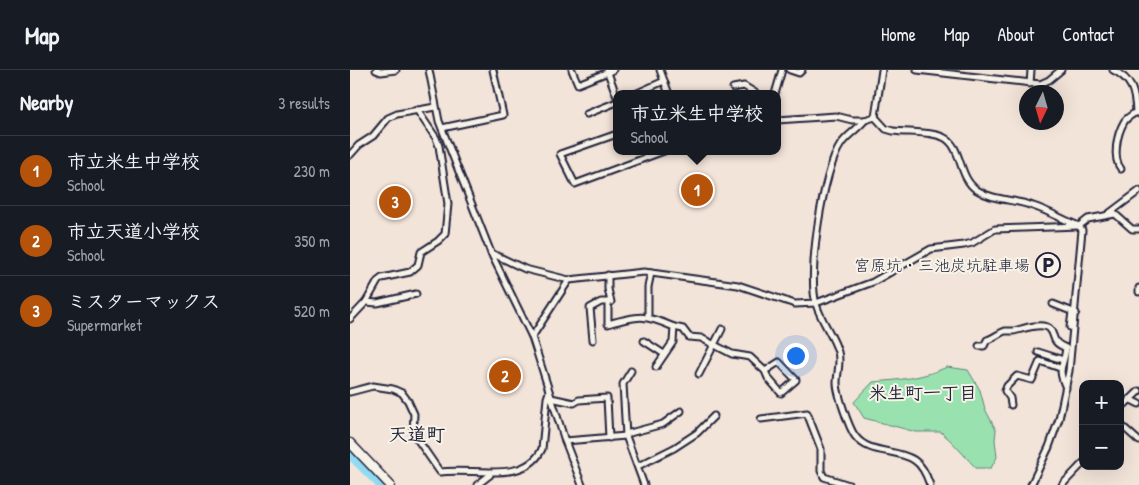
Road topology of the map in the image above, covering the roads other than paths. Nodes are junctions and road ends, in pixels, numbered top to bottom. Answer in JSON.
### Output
{"nodes":[{"id":1,"x":376,"y":70,"type":"edge"},
{"id":2,"x":396,"y":70,"type":"edge"},
{"id":3,"x":429,"y":70,"type":"edge"},
{"id":4,"x":493,"y":70,"type":"edge"},
{"id":5,"x":572,"y":70,"type":"edge"},
{"id":6,"x":660,"y":70,"type":"edge"},
{"id":7,"x":782,"y":70,"type":"edge"},
{"id":8,"x":790,"y":70,"type":"edge"},
{"id":9,"x":802,"y":70,"type":"edge"},
{"id":10,"x":882,"y":70,"type":"edge"},
{"id":11,"x":917,"y":70,"type":"edge"},
{"id":12,"x":1031,"y":70,"type":"edge"},
{"id":13,"x":1061,"y":70,"type":"edge"},
{"id":14,"x":1113,"y":70,"type":"edge"},
{"id":15,"x":609,"y":71,"type":"edge"},
{"id":16,"x":664,"y":81,"type":"junction"},
{"id":17,"x":1030,"y":84,"type":"junction"},
{"id":18,"x":733,"y":88,"type":"dead end"},
{"id":19,"x":615,"y":90,"type":"edge"},
{"id":20,"x":644,"y":90,"type":"edge"},
{"id":21,"x":668,"y":90,"type":"edge"},
{"id":22,"x":750,"y":90,"type":"edge"},
{"id":23,"x":776,"y":90,"type":"edge"},
{"id":24,"x":613,"y":104,"type":"edge"},
{"id":25,"x":435,"y":107,"type":"junction"},
{"id":26,"x":417,"y":110,"type":"junction"},
{"id":27,"x":1138,"y":113,"type":"edge"},
{"id":28,"x":587,"y":114,"type":"dead end"},
{"id":29,"x":875,"y":117,"type":"junction"},
{"id":30,"x":781,"y":120,"type":"edge"},
{"id":31,"x":865,"y":120,"type":"junction"},
{"id":32,"x":442,"y":128,"type":"junction"},
{"id":33,"x":613,"y":135,"type":"edge"},
{"id":34,"x":350,"y":154,"type":"edge"},
{"id":35,"x":640,"y":155,"type":"edge"},
{"id":36,"x":651,"y":155,"type":"edge"},
{"id":37,"x":641,"y":158,"type":"junction"},
{"id":38,"x":1121,"y":169,"type":"dead end"},
{"id":39,"x":1139,"y":191,"type":"edge"},
{"id":40,"x":1107,"y":215,"type":"junction"},
{"id":41,"x":1079,"y":226,"type":"junction"},
{"id":42,"x":1139,"y":229,"type":"edge"},
{"id":43,"x":491,"y":253,"type":"junction"},
{"id":44,"x":651,"y":272,"type":"junction"},
{"id":45,"x":608,"y":275,"type":"junction"},
{"id":46,"x":569,"y":280,"type":"junction"},
{"id":47,"x":1139,"y":288,"type":"edge"},
{"id":48,"x":1139,"y":292,"type":"edge"},
{"id":49,"x":416,"y":294,"type":"dead end"},
{"id":50,"x":366,"y":302,"type":"junction"},
{"id":51,"x":608,"y":302,"type":"junction"},
{"id":52,"x":816,"y":303,"type":"junction"},
{"id":53,"x":1053,"y":304,"type":"dead end"},
{"id":54,"x":1074,"y":312,"type":"junction"},
{"id":55,"x":648,"y":317,"type":"junction"},
{"id":56,"x":350,"y":319,"type":"edge"},
{"id":57,"x":674,"y":327,"type":"junction"},
{"id":58,"x":1070,"y":327,"type":"dead end"},
{"id":59,"x":722,"y":329,"type":"dead end"},
{"id":60,"x":532,"y":337,"type":"junction"},
{"id":61,"x":593,"y":340,"type":"dead end"},
{"id":62,"x":644,"y":341,"type":"dead end"},
{"id":63,"x":714,"y":344,"type":"junction"},
{"id":64,"x":979,"y":346,"type":"dead end"},
{"id":65,"x":1038,"y":352,"type":"dead end"},
{"id":66,"x":664,"y":354,"type":"junction"},
{"id":67,"x":1063,"y":360,"type":"junction"},
{"id":68,"x":656,"y":367,"type":"dead end"},
{"id":69,"x":1060,"y":368,"type":"junction"},
{"id":70,"x":631,"y":371,"type":"dead end"},
{"id":71,"x":766,"y":371,"type":"junction"},
{"id":72,"x":699,"y":374,"type":"dead end"},
{"id":73,"x":1066,"y":388,"type":"junction"},
{"id":74,"x":1139,"y":391,"type":"edge"},
{"id":75,"x":350,"y":392,"type":"edge"},
{"id":76,"x":549,"y":392,"type":"junction"},
{"id":77,"x":551,"y":398,"type":"junction"},
{"id":78,"x":1129,"y":399,"type":"junction"},
{"id":79,"x":1139,"y":404,"type":"edge"},
{"id":80,"x":1012,"y":405,"type":"dead end"},
{"id":81,"x":1124,"y":405,"type":"edge"},
{"id":82,"x":681,"y":411,"type":"dead end"},
{"id":83,"x":714,"y":416,"type":"dead end"},
{"id":84,"x":761,"y":419,"type":"dead end"},
{"id":85,"x":1121,"y":425,"type":"edge"},
{"id":86,"x":626,"y":435,"type":"junction"},
{"id":87,"x":609,"y":438,"type":"junction"},
{"id":88,"x":565,"y":441,"type":"junction"},
{"id":89,"x":1139,"y":441,"type":"edge"},
{"id":90,"x":350,"y":443,"type":"edge"},
{"id":91,"x":638,"y":466,"type":"junction"},
{"id":92,"x":1079,"y":467,"type":"edge"},
{"id":93,"x":490,"y":474,"type":"junction"},
{"id":94,"x":390,"y":485,"type":"edge"},
{"id":95,"x":477,"y":485,"type":"edge"},
{"id":96,"x":582,"y":485,"type":"edge"},
{"id":97,"x":644,"y":485,"type":"edge"},
{"id":98,"x":849,"y":485,"type":"edge"},
{"id":99,"x":930,"y":485,"type":"edge"},
{"id":100,"x":1031,"y":485,"type":"edge"},
{"id":101,"x":1063,"y":485,"type":"edge"}],
"edges":[{"from":1,"to":2,"type":"street"},
{"from":3,"to":25,"type":"street"},
{"from":4,"to":32,"type":"street"},
{"from":5,"to":15,"type":"street"},
{"from":6,"to":16,"type":"street"},
{"from":7,"to":23,"type":"street"},
{"from":8,"to":9,"type":"street"},
{"from":10,"to":29,"type":"street"},
{"from":11,"to":17,"type":"street"},
{"from":12,"to":17,"type":"street"},
{"from":13,"to":17,"type":"street"},
{"from":14,"to":27,"type":"street"},
{"from":15,"to":19,"type":"street"},
{"from":16,"to":20,"type":"street"},
{"from":16,"to":21,"type":"street"},
{"from":18,"to":22,"type":"street"},
{"from":24,"to":28,"type":"street"},
{"from":25,"to":26,"type":"street"},
{"from":25,"to":32,"type":"street"},
{"from":26,"to":34,"type":"street"},
{"from":26,"to":50,"type":"street"},
{"from":27,"to":38,"type":"street"},
{"from":29,"to":31,"type":"street"},
{"from":29,"to":41,"type":"street"},
{"from":30,"to":31,"type":"street"},
{"from":31,"to":52,"type":"street"},
{"from":32,"to":43,"type":"street"},
{"from":33,"to":37,"type":"street"},
{"from":35,"to":37,"type":"street"},
{"from":36,"to":37,"type":"street"},
{"from":39,"to":40,"type":"street"},
{"from":40,"to":41,"type":"street"},
{"from":40,"to":42,"type":"street"},
{"from":41,"to":52,"type":"street"},
{"from":41,"to":54,"type":"street"},
{"from":43,"to":46,"type":"street"},
{"from":43,"to":60,"type":"street"},
{"from":44,"to":45,"type":"street"},
{"from":44,"to":52,"type":"street"},
{"from":44,"to":55,"type":"street"},
{"from":45,"to":46,"type":"street"},
{"from":45,"to":51,"type":"street"},
{"from":46,"to":60,"type":"street"},
{"from":47,"to":48,"type":"street"},
{"from":49,"to":50,"type":"street"},
{"from":50,"to":56,"type":"street"},
{"from":51,"to":55,"type":"street"},
{"from":51,"to":61,"type":"street"},
{"from":52,"to":99,"type":"street"},
{"from":53,"to":54,"type":"street"},
{"from":54,"to":58,"type":"street"},
{"from":54,"to":73,"type":"street"},
{"from":55,"to":57,"type":"street"},
{"from":57,"to":63,"type":"street"},
{"from":57,"to":66,"type":"street"},
{"from":59,"to":63,"type":"street"},
{"from":60,"to":76,"type":"street"},
{"from":62,"to":66,"type":"street"},
{"from":63,"to":71,"type":"street"},
{"from":63,"to":72,"type":"street"},
{"from":64,"to":67,"type":"street"},
{"from":65,"to":67,"type":"street"},
{"from":66,"to":68,"type":"street"},
{"from":67,"to":69,"type":"street"},
{"from":69,"to":73,"type":"street"},
{"from":69,"to":80,"type":"street"},
{"from":70,"to":86,"type":"street"},
{"from":71,"to":71,"type":"street"},
{"from":73,"to":100,"type":"street"},
{"from":74,"to":78,"type":"street"},
{"from":75,"to":93,"type":"street"},
{"from":76,"to":77,"type":"street"},
{"from":76,"to":93,"type":"street"},
{"from":77,"to":87,"type":"street"},
{"from":77,"to":88,"type":"street"},
{"from":78,"to":79,"type":"street"},
{"from":78,"to":81,"type":"street"},
{"from":82,"to":86,"type":"street"},
{"from":83,"to":91,"type":"street"},
{"from":84,"to":98,"type":"street"},
{"from":85,"to":89,"type":"street"},
{"from":86,"to":87,"type":"street"},
{"from":86,"to":91,"type":"street"},
{"from":87,"to":88,"type":"street"},
{"from":88,"to":96,"type":"street"},
{"from":90,"to":94,"type":"main road"},
{"from":91,"to":97,"type":"street"},
{"from":92,"to":101,"type":"street"},
{"from":93,"to":95,"type":"street"}]}
